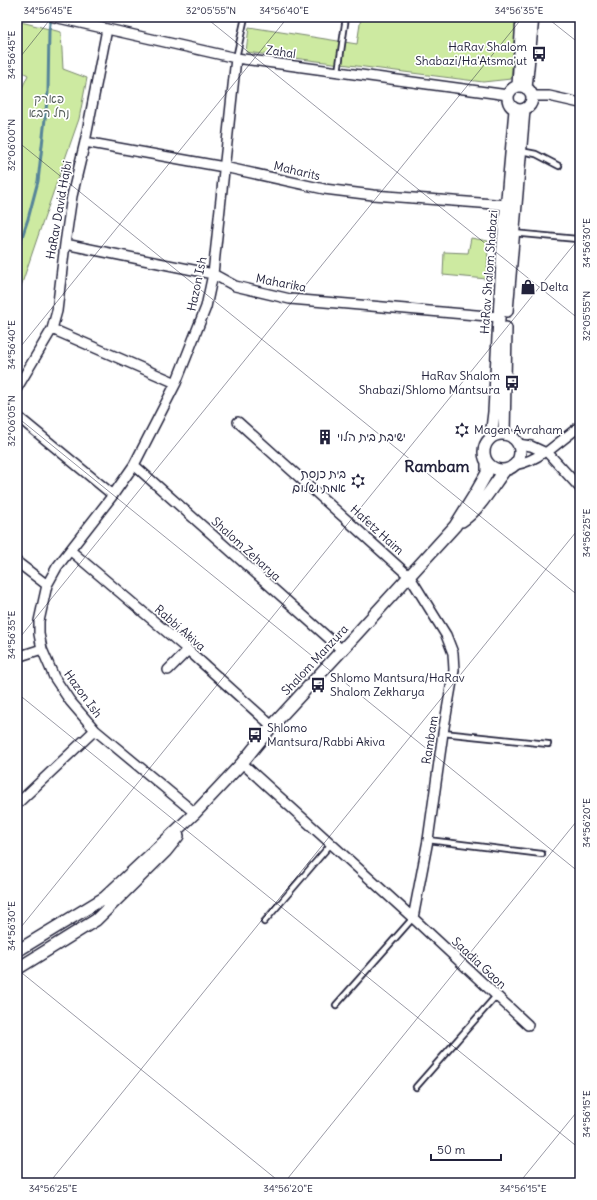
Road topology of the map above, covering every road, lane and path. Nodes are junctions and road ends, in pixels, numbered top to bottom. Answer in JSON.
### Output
{"nodes":[{"id":1,"x":54,"y":17,"type":"edge"},
{"id":2,"x":244,"y":17,"type":"edge"},
{"id":3,"x":346,"y":17,"type":"edge"},
{"id":4,"x":522,"y":17,"type":"edge"},
{"id":5,"x":533,"y":17,"type":"edge"},
{"id":6,"x":64,"y":18,"type":"edge"},
{"id":7,"x":107,"y":29,"type":"junction"},
{"id":8,"x":236,"y":58,"type":"junction"},
{"id":9,"x":338,"y":72,"type":"junction"},
{"id":10,"x":526,"y":90,"type":"junction"},
{"id":11,"x":508,"y":95,"type":"junction"},
{"id":12,"x":580,"y":103,"type":"edge"},
{"id":13,"x":520,"y":110,"type":"junction"},
{"id":14,"x":85,"y":142,"type":"junction"},
{"id":15,"x":521,"y":151,"type":"junction"},
{"id":16,"x":559,"y":166,"type":"dead end"},
{"id":17,"x":224,"y":167,"type":"junction"},
{"id":18,"x":507,"y":205,"type":"junction"},
{"id":19,"x":513,"y":233,"type":"junction"},
{"id":20,"x":577,"y":239,"type":"dead end"},
{"id":21,"x":64,"y":244,"type":"junction"},
{"id":22,"x":214,"y":274,"type":"junction"},
{"id":23,"x":499,"y":317,"type":"junction"},
{"id":24,"x":52,"y":329,"type":"junction"},
{"id":25,"x":176,"y":383,"type":"junction"},
{"id":26,"x":17,"y":388,"type":"edge"},
{"id":27,"x":17,"y":416,"type":"edge"},
{"id":28,"x":238,"y":422,"type":"dead end"},
{"id":29,"x":580,"y":426,"type":"edge"},
{"id":30,"x":504,"y":434,"type":"junction"},
{"id":31,"x":491,"y":437,"type":"junction"},
{"id":32,"x":518,"y":444,"type":"junction"},
{"id":33,"x":546,"y":452,"type":"junction"},
{"id":34,"x":488,"y":462,"type":"junction"},
{"id":35,"x":134,"y":464,"type":"junction"},
{"id":36,"x":510,"y":467,"type":"junction"},
{"id":37,"x":580,"y":488,"type":"edge"},
{"id":38,"x":114,"y":495,"type":"junction"},
{"id":39,"x":455,"y":526,"type":"junction"},
{"id":40,"x":71,"y":551,"type":"junction"},
{"id":41,"x":17,"y":562,"type":"edge"},
{"id":42,"x":410,"y":577,"type":"junction"},
{"id":43,"x":47,"y":585,"type":"junction"},
{"id":44,"x":42,"y":649,"type":"junction"},
{"id":45,"x":188,"y":650,"type":"junction"},
{"id":46,"x":342,"y":650,"type":"junction"},
{"id":47,"x":17,"y":657,"type":"edge"},
{"id":48,"x":168,"y":670,"type":"dead end"},
{"id":49,"x":272,"y":726,"type":"junction"},
{"id":50,"x":95,"y":730,"type":"junction"},
{"id":51,"x":443,"y":733,"type":"junction"},
{"id":52,"x":548,"y":744,"type":"dead end"},
{"id":53,"x":242,"y":763,"type":"junction"},
{"id":54,"x":17,"y":804,"type":"edge"},
{"id":55,"x":195,"y":813,"type":"junction"},
{"id":56,"x":428,"y":840,"type":"junction"},
{"id":57,"x":331,"y":844,"type":"junction"},
{"id":58,"x":542,"y":854,"type":"dead end"},
{"id":59,"x":413,"y":918,"type":"junction"},
{"id":60,"x":264,"y":922,"type":"dead end"},
{"id":61,"x":17,"y":951,"type":"edge"},
{"id":62,"x":17,"y":969,"type":"edge"},
{"id":63,"x":496,"y":996,"type":"junction"},
{"id":64,"x":336,"y":1005,"type":"dead end"},
{"id":65,"x":528,"y":1025,"type":"dead end"},
{"id":66,"x":416,"y":1087,"type":"dead end"}],
"edges":[{"from":1,"to":6,"type":"street","name":"Zahal"},
{"from":2,"to":8,"type":"lane"},
{"from":3,"to":9,"type":"lane"},
{"from":4,"to":10,"type":"street"},
{"from":5,"to":10,"type":"street"},
{"from":6,"to":7,"type":"street","name":"Zahal"},
{"from":7,"to":8,"type":"street","name":"Zahal"},
{"from":7,"to":14,"type":"street","name":"HaRav David Hajbi"},
{"from":8,"to":9,"type":"street","name":"Zahal"},
{"from":8,"to":17,"type":"street","name":"Hazon Ish"},
{"from":9,"to":11,"type":"street","name":"Zahal"},
{"from":10,"to":11,"type":"street"},
{"from":10,"to":12,"type":"street"},
{"from":10,"to":13,"type":"street"},
{"from":11,"to":13,"type":"street"},
{"from":13,"to":15,"type":"street","name":"HaRav Shalom Shabazi"},
{"from":13,"to":18,"type":"street","name":"HaRav Shalom Shabazi"},
{"from":14,"to":17,"type":"street","name":"Maharits"},
{"from":14,"to":21,"type":"street","name":"HaRav David Hajbi"},
{"from":15,"to":16,"type":"lane"},
{"from":15,"to":19,"type":"street","name":"HaRav Shalom Shabazi"},
{"from":17,"to":18,"type":"street","name":"Maharits"},
{"from":17,"to":22,"type":"street","name":"Hazon Ish"},
{"from":18,"to":23,"type":"street","name":"HaRav Shalom Shabazi"},
{"from":19,"to":20,"type":"lane"},
{"from":19,"to":30,"type":"street","name":"HaRav Shalom Shabazi"},
{"from":21,"to":22,"type":"street","name":"Maharika"},
{"from":21,"to":24,"type":"street","name":"HaRav David Hajbi"},
{"from":22,"to":23,"type":"street","name":"Maharika"},
{"from":22,"to":25,"type":"street","name":"Hazon Ish"},
{"from":23,"to":31,"type":"street","name":"HaRav Shalom Shabazi"},
{"from":24,"to":25,"type":"street"},
{"from":24,"to":26,"type":"street","name":"HaRav David Hajbi"},
{"from":25,"to":35,"type":"street","name":"Hazon Ish"},
{"from":27,"to":38,"type":"street"},
{"from":28,"to":42,"type":"street","name":"Hafetz Haim"},
{"from":29,"to":33,"type":"street"},
{"from":30,"to":31,"type":"street"},
{"from":30,"to":32,"type":"street"},
{"from":31,"to":34,"type":"street"},
{"from":32,"to":33,"type":"street"},
{"from":32,"to":36,"type":"street"},
{"from":33,"to":36,"type":"street"},
{"from":33,"to":37,"type":"street"},
{"from":34,"to":36,"type":"street"},
{"from":34,"to":39,"type":"street","name":"Shalom Manzura"},
{"from":35,"to":38,"type":"street","name":"Hazon Ish"},
{"from":35,"to":46,"type":"street","name":"Shalom Zeharya"},
{"from":36,"to":39,"type":"street","name":"Shalom Manzura"},
{"from":38,"to":40,"type":"street","name":"Hazon Ish"},
{"from":39,"to":42,"type":"street","name":"Shalom Manzura"},
{"from":40,"to":43,"type":"street","name":"Hazon Ish"},
{"from":40,"to":45,"type":"street","name":"Rabbi Akiva"},
{"from":41,"to":43,"type":"street"},
{"from":42,"to":46,"type":"street","name":"Shalom Manzura"},
{"from":42,"to":51,"type":"street","name":"Rambam"},
{"from":43,"to":44,"type":"street","name":"Hazon Ish"},
{"from":44,"to":47,"type":"street"},
{"from":44,"to":50,"type":"street","name":"Hazon Ish"},
{"from":45,"to":48,"type":"street"},
{"from":45,"to":49,"type":"street","name":"Rabbi Akiva"},
{"from":46,"to":49,"type":"street","name":"Shalom Manzura"},
{"from":49,"to":53,"type":"street","name":"Shalom Manzura"},
{"from":50,"to":54,"type":"street"},
{"from":50,"to":55,"type":"street","name":"Hazon Ish"},
{"from":51,"to":52,"type":"lane"},
{"from":51,"to":56,"type":"street","name":"Rambam"},
{"from":53,"to":55,"type":"street","name":"Shalom Manzura"},
{"from":53,"to":57,"type":"street","name":"Saadia Gaon"},
{"from":55,"to":61,"type":"street","name":"Shalom Manzura"},
{"from":55,"to":62,"type":"street","name":"Shalom Manzura"},
{"from":56,"to":58,"type":"lane"},
{"from":56,"to":59,"type":"street","name":"Rambam"},
{"from":57,"to":59,"type":"street","name":"Saadia Gaon"},
{"from":57,"to":60,"type":"lane"},
{"from":59,"to":63,"type":"street","name":"Saadia Gaon"},
{"from":59,"to":64,"type":"lane"},
{"from":63,"to":65,"type":"street","name":"Saadia Gaon"},
{"from":63,"to":66,"type":"lane"}]}
